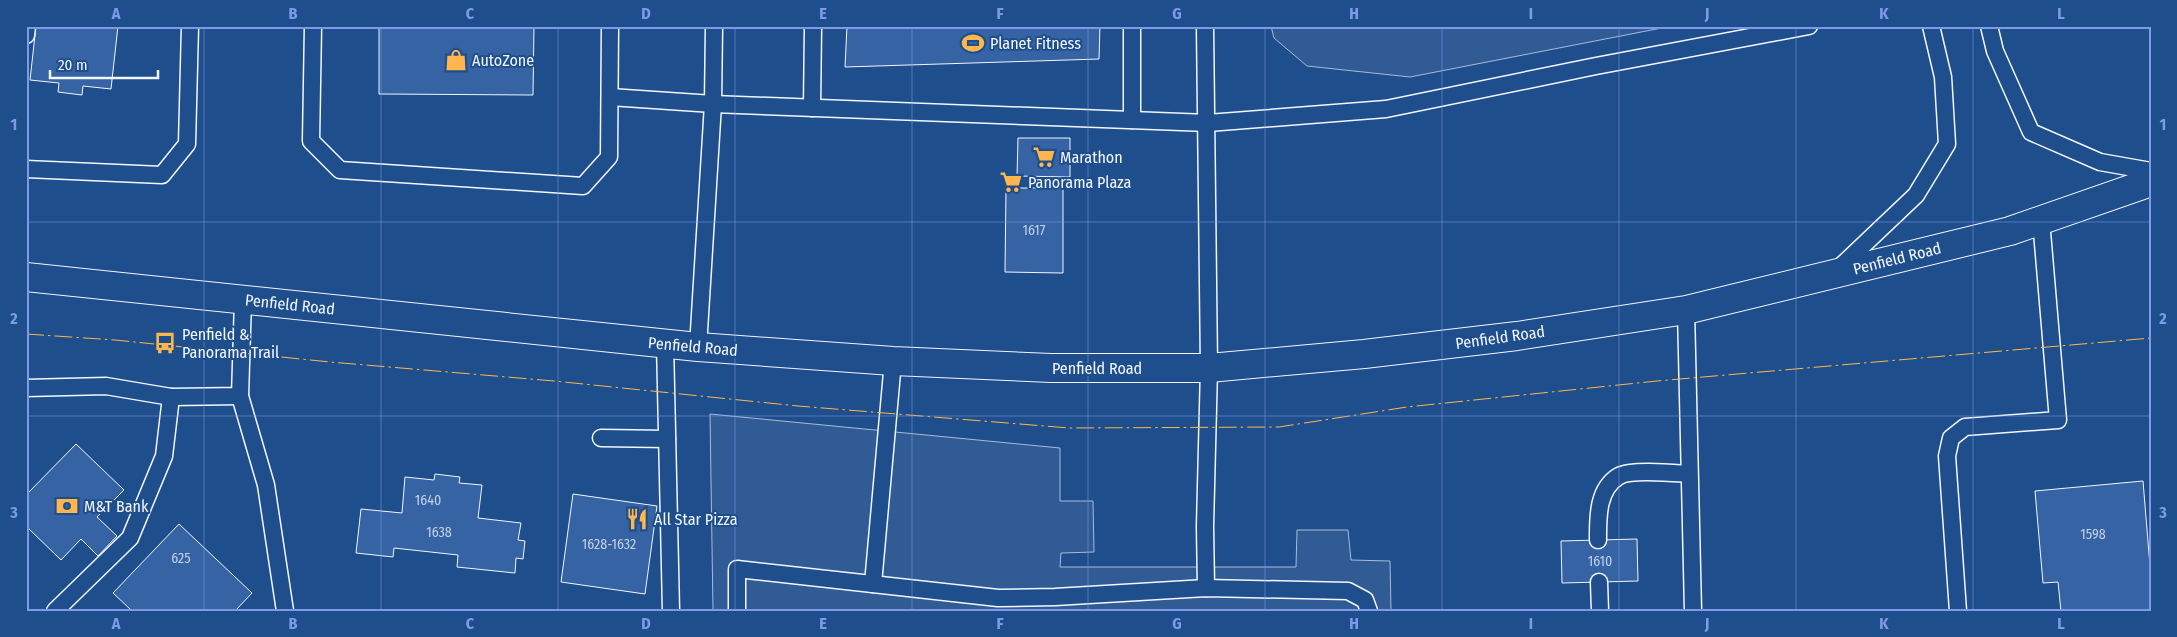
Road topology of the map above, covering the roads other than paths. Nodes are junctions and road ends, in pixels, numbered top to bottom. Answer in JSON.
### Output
{"nodes":[{"id":1,"x":27,"y":26,"type":"edge"},
{"id":2,"x":190,"y":26,"type":"edge"},
{"id":3,"x":313,"y":26,"type":"edge"},
{"id":4,"x":610,"y":26,"type":"edge"},
{"id":5,"x":714,"y":26,"type":"edge"},
{"id":6,"x":813,"y":26,"type":"edge"},
{"id":7,"x":1132,"y":26,"type":"edge"},
{"id":8,"x":1205,"y":26,"type":"edge"},
{"id":9,"x":1809,"y":26,"type":"edge"},
{"id":10,"x":1931,"y":26,"type":"edge"},
{"id":11,"x":1989,"y":26,"type":"edge"},
{"id":12,"x":26,"y":34,"type":"edge"},
{"id":13,"x":610,"y":97,"type":"junction"},
{"id":14,"x":713,"y":104,"type":"junction"},
{"id":15,"x":812,"y":108,"type":"junction"},
{"id":16,"x":1132,"y":120,"type":"junction"},
{"id":17,"x":1208,"y":123,"type":"junction"},
{"id":18,"x":26,"y":169,"type":"edge"},
{"id":19,"x":2151,"y":172,"type":"edge"},
{"id":20,"x":2151,"y":182,"type":"edge"},
{"id":21,"x":2042,"y":220,"type":"junction"},
{"id":22,"x":1833,"y":274,"type":"junction"},
{"id":23,"x":26,"y":277,"type":"edge"},
{"id":24,"x":242,"y":300,"type":"junction"},
{"id":25,"x":1686,"y":310,"type":"junction"},
{"id":26,"x":665,"y":343,"type":"junction"},
{"id":27,"x":698,"y":347,"type":"junction"},
{"id":28,"x":893,"y":361,"type":"junction"},
{"id":29,"x":1209,"y":368,"type":"junction"},
{"id":30,"x":26,"y":388,"type":"edge"},
{"id":31,"x":240,"y":396,"type":"junction"},
{"id":32,"x":171,"y":397,"type":"junction"},
{"id":33,"x":601,"y":438,"type":"dead end"},
{"id":34,"x":667,"y":439,"type":"junction"},
{"id":35,"x":1689,"y":474,"type":"junction"},
{"id":36,"x":1598,"y":540,"type":"dead end"},
{"id":37,"x":1599,"y":582,"type":"dead end"},
{"id":38,"x":873,"y":584,"type":"junction"},
{"id":39,"x":1206,"y":588,"type":"junction"},
{"id":40,"x":1055,"y":604,"type":"edge"},
{"id":41,"x":55,"y":611,"type":"edge"},
{"id":42,"x":285,"y":611,"type":"edge"},
{"id":43,"x":671,"y":611,"type":"edge"},
{"id":44,"x":737,"y":611,"type":"edge"},
{"id":45,"x":1369,"y":611,"type":"edge"},
{"id":46,"x":1600,"y":611,"type":"edge"},
{"id":47,"x":1694,"y":611,"type":"edge"},
{"id":48,"x":1958,"y":611,"type":"edge"}],
"edges":[{"from":1,"to":12,"type":"lane"},
{"from":2,"to":18,"type":"lane"},
{"from":3,"to":13,"type":"lane"},
{"from":4,"to":13,"type":"lane"},
{"from":5,"to":14,"type":"lane"},
{"from":6,"to":15,"type":"lane"},
{"from":7,"to":16,"type":"lane"},
{"from":8,"to":17,"type":"lane"},
{"from":9,"to":17,"type":"lane"},
{"from":10,"to":22,"type":"lane"},
{"from":11,"to":19,"type":"lane"},
{"from":13,"to":14,"type":"lane"},
{"from":14,"to":15,"type":"lane"},
{"from":14,"to":27,"type":"lane"},
{"from":15,"to":16,"type":"lane"},
{"from":16,"to":17,"type":"lane"},
{"from":17,"to":29,"type":"lane"},
{"from":20,"to":21,"type":"main road","name":"Penfield Road"},
{"from":21,"to":22,"type":"main road","name":"Penfield Road"},
{"from":21,"to":48,"type":"lane"},
{"from":22,"to":25,"type":"main road","name":"Penfield Road"},
{"from":23,"to":24,"type":"main road","name":"Penfield Road"},
{"from":24,"to":26,"type":"main road","name":"Penfield Road"},
{"from":24,"to":31,"type":"lane"},
{"from":25,"to":29,"type":"main road","name":"Penfield Road"},
{"from":25,"to":35,"type":"lane"},
{"from":26,"to":27,"type":"main road","name":"Penfield Road"},
{"from":26,"to":34,"type":"lane"},
{"from":27,"to":28,"type":"main road","name":"Penfield Road"},
{"from":28,"to":29,"type":"main road","name":"Penfield Road"},
{"from":28,"to":38,"type":"lane"},
{"from":29,"to":39,"type":"lane"},
{"from":30,"to":32,"type":"lane"},
{"from":31,"to":32,"type":"lane"},
{"from":31,"to":42,"type":"lane"},
{"from":32,"to":41,"type":"lane"},
{"from":33,"to":34,"type":"lane"},
{"from":34,"to":43,"type":"lane"},
{"from":35,"to":36,"type":"lane"},
{"from":35,"to":47,"type":"lane"},
{"from":37,"to":46,"type":"lane"},
{"from":38,"to":40,"type":"lane"},
{"from":38,"to":44,"type":"lane"},
{"from":39,"to":40,"type":"lane"},
{"from":39,"to":45,"type":"lane"}]}
